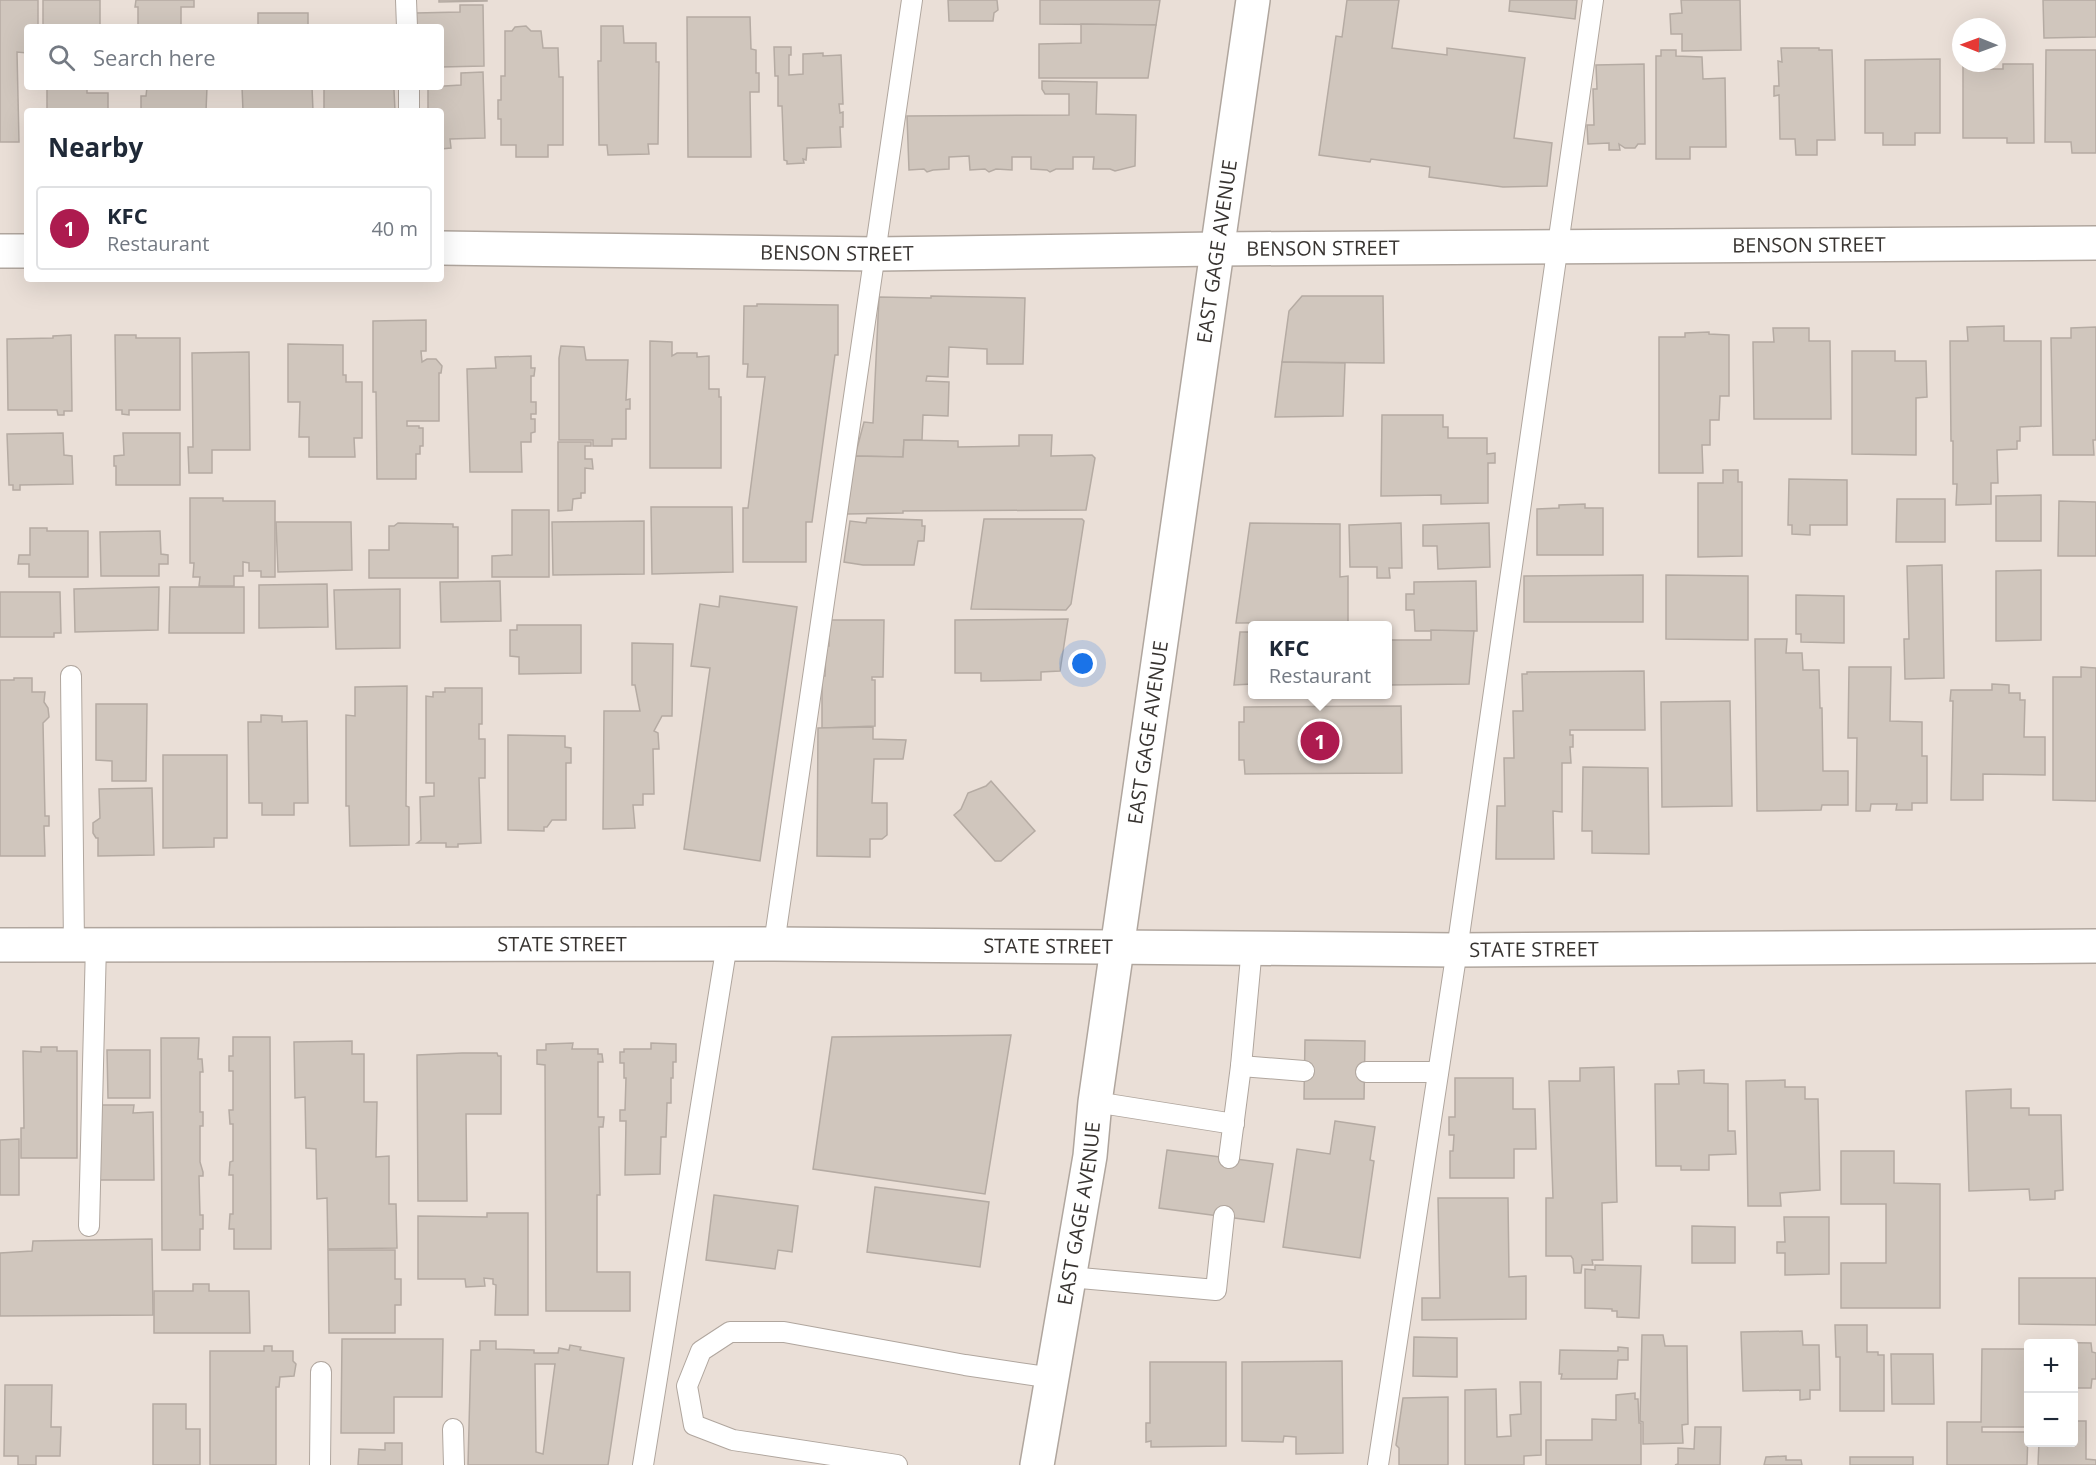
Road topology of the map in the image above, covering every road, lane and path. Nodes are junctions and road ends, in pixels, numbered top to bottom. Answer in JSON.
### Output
{"nodes":[{"id":1,"x":406,"y":0,"type":"edge"},
{"id":2,"x":912,"y":0,"type":"edge"},
{"id":3,"x":1253,"y":0,"type":"edge"},
{"id":4,"x":1593,"y":0,"type":"edge"},
{"id":5,"x":407,"y":24,"type":"edge"},
{"id":6,"x":408,"y":90,"type":"edge"},
{"id":7,"x":409,"y":108,"type":"edge"},
{"id":8,"x":2096,"y":243,"type":"edge"},
{"id":9,"x":1557,"y":246,"type":"junction"},
{"id":10,"x":444,"y":248,"type":"edge"},
{"id":11,"x":1217,"y":249,"type":"junction"},
{"id":12,"x":0,"y":251,"type":"edge"},
{"id":13,"x":24,"y":251,"type":"edge"},
{"id":14,"x":876,"y":254,"type":"junction"},
{"id":15,"x":71,"y":676,"type":"dead end"},
{"id":16,"x":727,"y":944,"type":"junction"},
{"id":17,"x":774,"y":944,"type":"junction"},
{"id":18,"x":0,"y":945,"type":"edge"},
{"id":19,"x":85,"y":945,"type":"junction"},
{"id":20,"x":2096,"y":946,"type":"edge"},
{"id":21,"x":1117,"y":947,"type":"junction"},
{"id":22,"x":1252,"y":947,"type":"junction"},
{"id":23,"x":1457,"y":950,"type":"junction"},
{"id":24,"x":1241,"y":1066,"type":"junction"},
{"id":25,"x":1304,"y":1071,"type":"dead end"},
{"id":26,"x":1366,"y":1072,"type":"dead end"},
{"id":27,"x":1438,"y":1072,"type":"junction"},
{"id":28,"x":1095,"y":1102,"type":"junction"},
{"id":29,"x":1234,"y":1124,"type":"junction"},
{"id":30,"x":1229,"y":1158,"type":"dead end"},
{"id":31,"x":1224,"y":1216,"type":"dead end"},
{"id":32,"x":89,"y":1226,"type":"dead end"},
{"id":33,"x":1069,"y":1277,"type":"junction"},
{"id":34,"x":321,"y":1372,"type":"dead end"},
{"id":35,"x":1053,"y":1378,"type":"junction"},
{"id":36,"x":453,"y":1429,"type":"dead end"},
{"id":37,"x":320,"y":1465,"type":"edge"},
{"id":38,"x":454,"y":1465,"type":"edge"},
{"id":39,"x":643,"y":1465,"type":"edge"},
{"id":40,"x":897,"y":1465,"type":"edge"},
{"id":41,"x":1037,"y":1465,"type":"edge"},
{"id":42,"x":1378,"y":1465,"type":"edge"}],
"edges":[{"from":1,"to":5,"type":"lane"},
{"from":2,"to":14,"type":"lane"},
{"from":3,"to":11,"type":"main road","name":"EAST GAGE AVENUE"},
{"from":4,"to":9,"type":"lane"},
{"from":6,"to":7,"type":"lane"},
{"from":8,"to":9,"type":"main road","name":"BENSON STREET"},
{"from":9,"to":11,"type":"main road","name":"BENSON STREET"},
{"from":9,"to":23,"type":"lane"},
{"from":10,"to":14,"type":"main road","name":"BENSON STREET"},
{"from":11,"to":14,"type":"main road","name":"BENSON STREET"},
{"from":11,"to":21,"type":"main road","name":"EAST GAGE AVENUE"},
{"from":12,"to":13,"type":"main road"},
{"from":14,"to":17,"type":"lane"},
{"from":15,"to":19,"type":"lane"},
{"from":16,"to":17,"type":"main road","name":"STATE STREET"},
{"from":16,"to":19,"type":"main road","name":"STATE STREET"},
{"from":16,"to":39,"type":"lane"},
{"from":17,"to":21,"type":"main road","name":"STATE STREET"},
{"from":18,"to":19,"type":"main road","name":"STATE STREET"},
{"from":19,"to":32,"type":"lane"},
{"from":20,"to":23,"type":"main road","name":"STATE STREET"},
{"from":21,"to":22,"type":"main road","name":"STATE STREET"},
{"from":21,"to":28,"type":"main road","name":"EAST GAGE AVENUE"},
{"from":22,"to":23,"type":"main road","name":"STATE STREET"},
{"from":22,"to":24,"type":"lane"},
{"from":23,"to":27,"type":"lane"},
{"from":24,"to":25,"type":"lane"},
{"from":24,"to":29,"type":"lane"},
{"from":26,"to":27,"type":"lane"},
{"from":27,"to":42,"type":"lane"},
{"from":28,"to":29,"type":"lane"},
{"from":28,"to":33,"type":"main road","name":"EAST GAGE AVENUE"},
{"from":29,"to":30,"type":"lane"},
{"from":31,"to":33,"type":"lane"},
{"from":33,"to":35,"type":"main road","name":"EAST GAGE AVENUE"},
{"from":34,"to":37,"type":"lane"},
{"from":35,"to":40,"type":"lane"},
{"from":35,"to":41,"type":"main road","name":"EAST GAGE AVENUE"},
{"from":36,"to":38,"type":"lane"}]}
